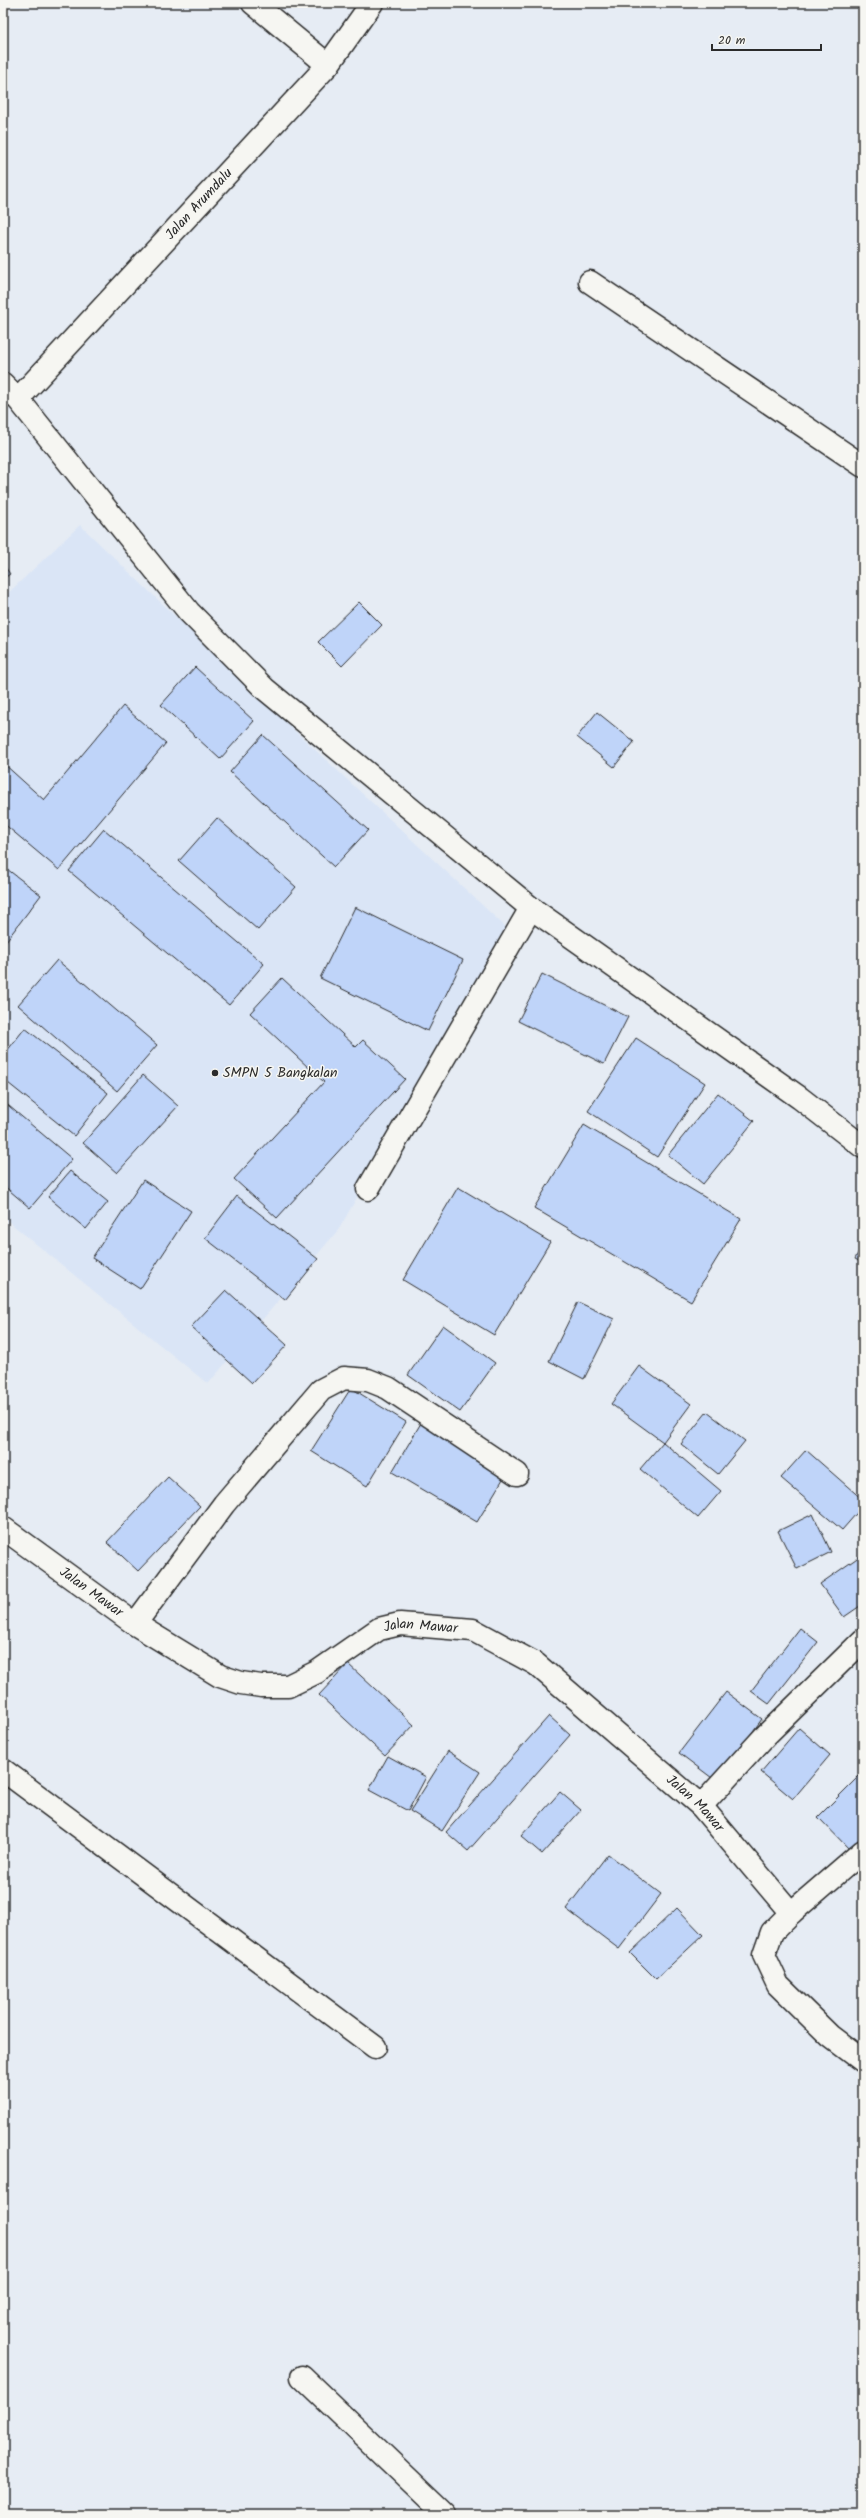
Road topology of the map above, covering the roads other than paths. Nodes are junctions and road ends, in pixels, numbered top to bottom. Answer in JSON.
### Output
{"nodes":[{"id":1,"x":253,"y":3,"type":"edge"},
{"id":2,"x":372,"y":3,"type":"edge"},
{"id":3,"x":328,"y":65,"type":"junction"},
{"id":4,"x":590,"y":282,"type":"dead end"},
{"id":5,"x":3,"y":384,"type":"edge"},
{"id":6,"x":18,"y":399,"type":"junction"},
{"id":7,"x":863,"y":466,"type":"edge"},
{"id":8,"x":531,"y":908,"type":"junction"},
{"id":9,"x":863,"y":1147,"type":"edge"},
{"id":10,"x":368,"y":1189,"type":"dead end"},
{"id":11,"x":516,"y":1474,"type":"dead end"},
{"id":12,"x":3,"y":1528,"type":"edge"},
{"id":13,"x":135,"y":1624,"type":"junction"},
{"id":14,"x":863,"y":1640,"type":"edge"},
{"id":15,"x":3,"y":1770,"type":"edge"},
{"id":16,"x":701,"y":1806,"type":"junction"},
{"id":17,"x":863,"y":1851,"type":"edge"},
{"id":18,"x":791,"y":1913,"type":"junction"},
{"id":19,"x":375,"y":2047,"type":"dead end"},
{"id":20,"x":863,"y":2061,"type":"edge"},
{"id":21,"x":302,"y":2377,"type":"dead end"},
{"id":22,"x":446,"y":2515,"type":"edge"}],
"edges":[{"from":1,"to":3,"type":"street"},
{"from":2,"to":3,"type":"street","name":"Jalan Arumdalu"},
{"from":3,"to":6,"type":"street","name":"Jalan Arumdalu"},
{"from":4,"to":7,"type":"street"},
{"from":5,"to":6,"type":"street"},
{"from":6,"to":8,"type":"street"},
{"from":8,"to":9,"type":"street"},
{"from":8,"to":10,"type":"street"},
{"from":11,"to":13,"type":"street"},
{"from":12,"to":13,"type":"street","name":"Jalan Mawar"},
{"from":13,"to":16,"type":"street","name":"Jalan Mawar"},
{"from":14,"to":16,"type":"street"},
{"from":15,"to":19,"type":"street"},
{"from":16,"to":18,"type":"street","name":"Jalan Mawar"},
{"from":17,"to":18,"type":"street"},
{"from":18,"to":20,"type":"street"},
{"from":21,"to":22,"type":"street"}]}
